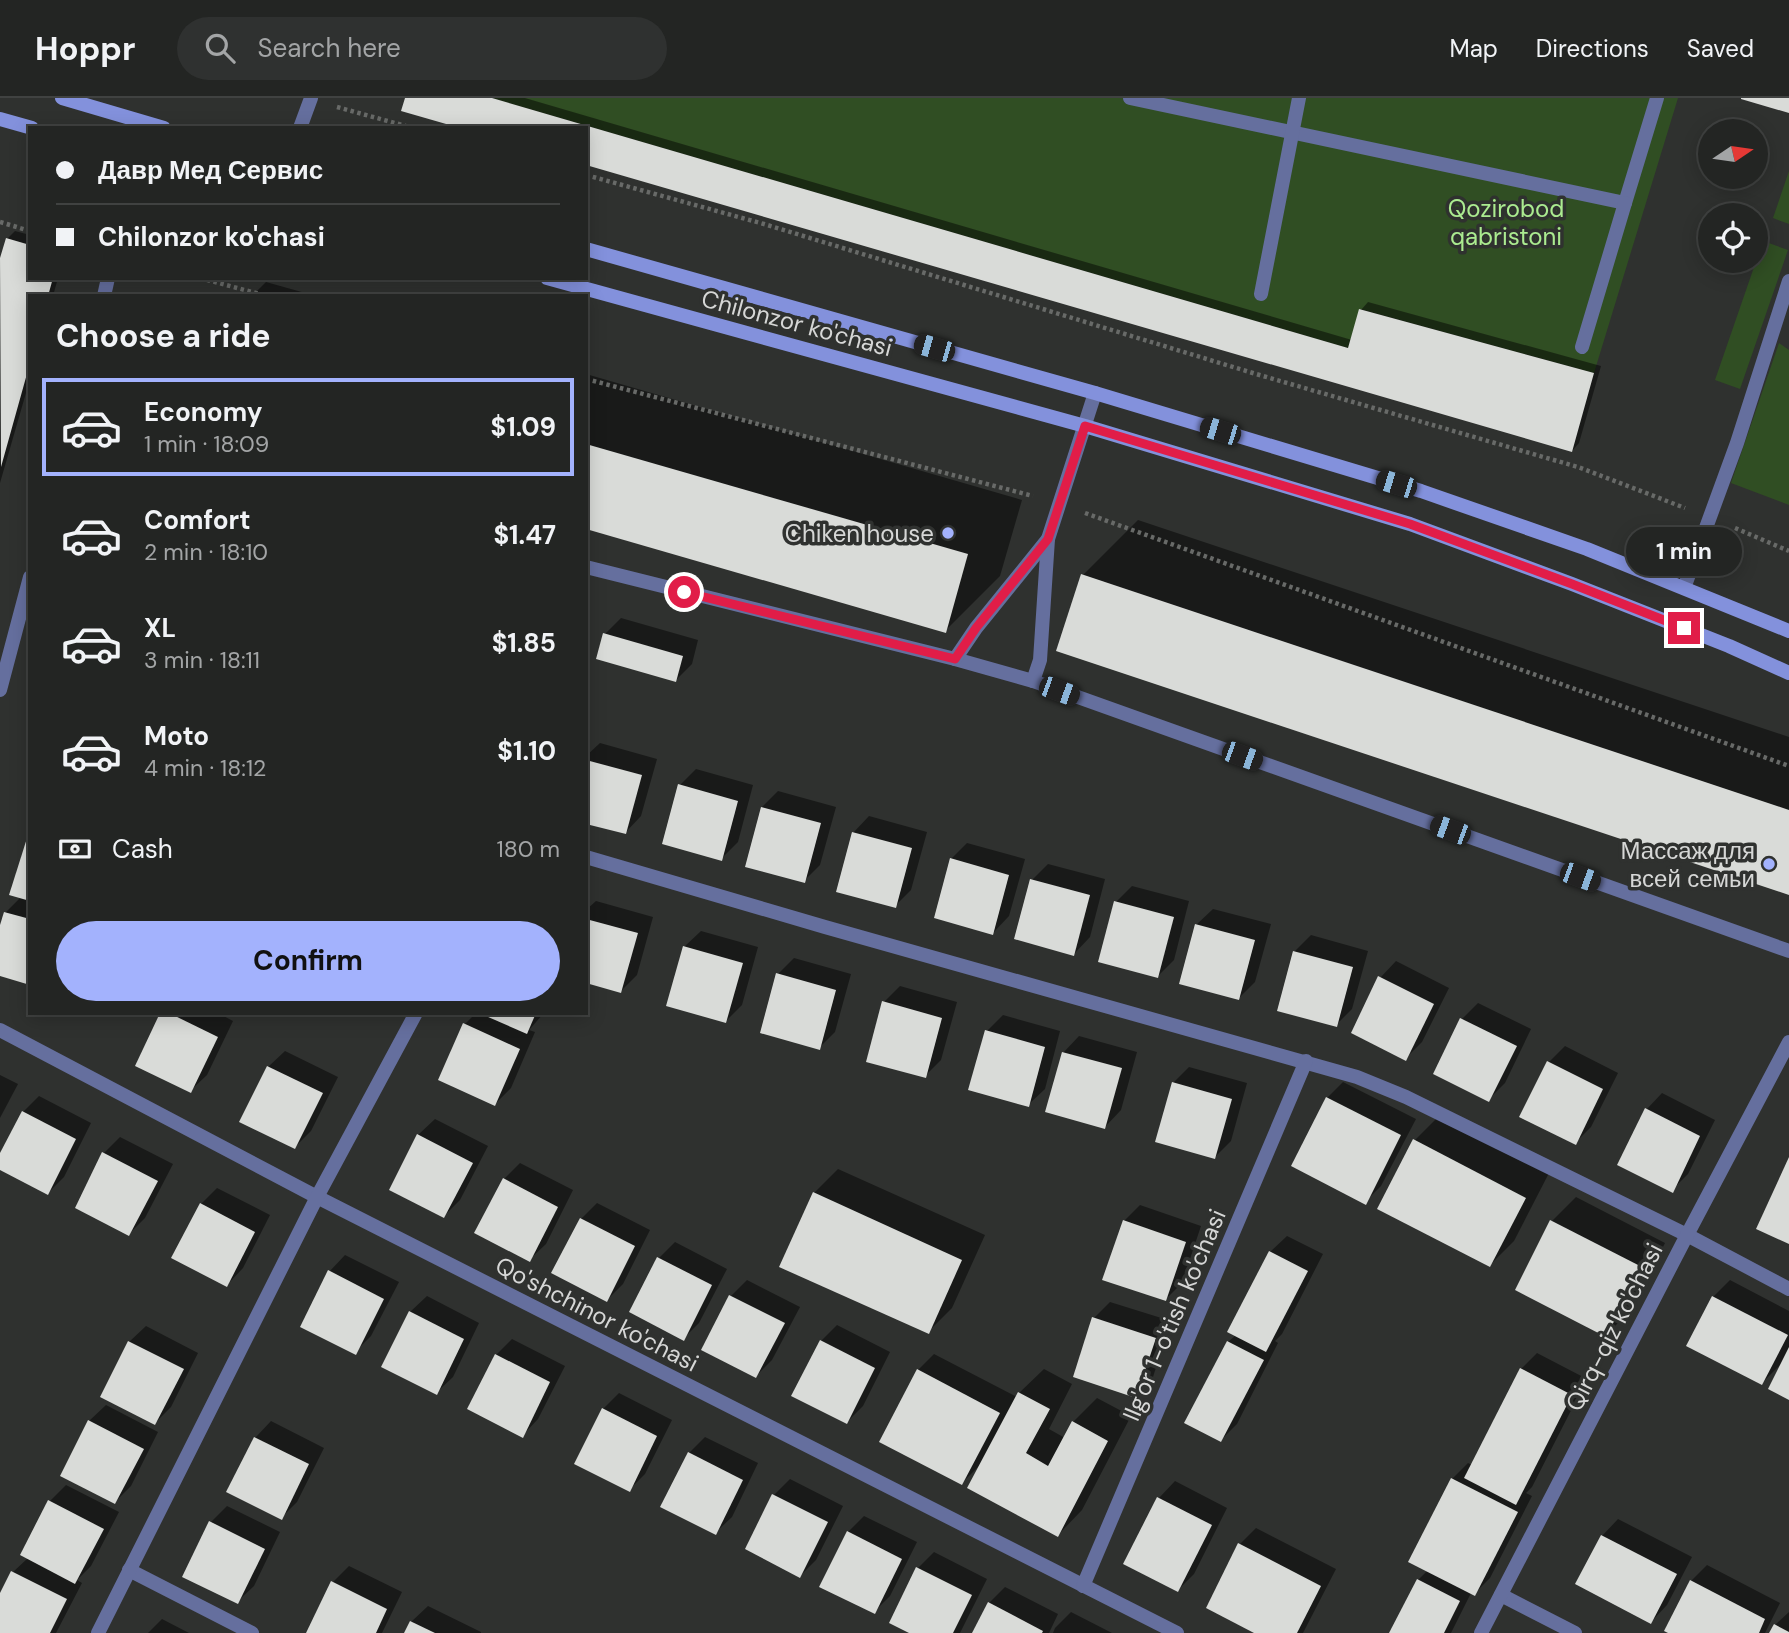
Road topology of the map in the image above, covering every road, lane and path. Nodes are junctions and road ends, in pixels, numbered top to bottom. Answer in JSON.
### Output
{"nodes":[{"id":1,"x":62,"y":98,"type":"edge"},
{"id":2,"x":1130,"y":98,"type":"edge"},
{"id":3,"x":1299,"y":98,"type":"edge"},
{"id":4,"x":1657,"y":98,"type":"edge"},
{"id":5,"x":310,"y":99,"type":"edge"},
{"id":6,"x":0,"y":119,"type":"edge"},
{"id":7,"x":155,"y":126,"type":"edge"},
{"id":8,"x":301,"y":126,"type":"edge"},
{"id":9,"x":406,"y":126,"type":"edge"},
{"id":10,"x":28,"y":127,"type":"edge"},
{"id":11,"x":1292,"y":133,"type":"junction"},
{"id":12,"x":588,"y":176,"type":"edge"},
{"id":13,"x":1625,"y":203,"type":"junction"},
{"id":14,"x":0,"y":222,"type":"edge"},
{"id":15,"x":28,"y":230,"type":"edge"},
{"id":16,"x":588,"y":249,"type":"edge"},
{"id":17,"x":207,"y":280,"type":"edge"},
{"id":18,"x":554,"y":280,"type":"edge"},
{"id":19,"x":1789,"y":281,"type":"edge"},
{"id":20,"x":260,"y":294,"type":"edge"},
{"id":21,"x":1261,"y":294,"type":"dead end"},
{"id":22,"x":1582,"y":347,"type":"dead end"},
{"id":23,"x":588,"y":380,"type":"edge"},
{"id":24,"x":1095,"y":393,"type":"junction"},
{"id":25,"x":1085,"y":426,"type":"junction"},
{"id":26,"x":1059,"y":503,"type":"junction"},
{"id":27,"x":1709,"y":517,"type":"junction"},
{"id":28,"x":1048,"y":539,"type":"junction"},
{"id":29,"x":1789,"y":551,"type":"edge"},
{"id":30,"x":588,"y":567,"type":"edge"},
{"id":31,"x":28,"y":585,"type":"edge"},
{"id":32,"x":1684,"y":588,"type":"junction"},
{"id":33,"x":1789,"y":631,"type":"edge"},
{"id":34,"x":955,"y":659,"type":"junction"},
{"id":35,"x":1789,"y":673,"type":"edge"},
{"id":36,"x":1033,"y":681,"type":"junction"},
{"id":37,"x":0,"y":690,"type":"edge"},
{"id":38,"x":1789,"y":766,"type":"edge"},
{"id":39,"x":588,"y":858,"type":"edge"},
{"id":40,"x":1789,"y":951,"type":"edge"},
{"id":41,"x":415,"y":1015,"type":"edge"},
{"id":42,"x":0,"y":1030,"type":"edge"},
{"id":43,"x":1789,"y":1042,"type":"edge"},
{"id":44,"x":1306,"y":1061,"type":"junction"},
{"id":45,"x":317,"y":1198,"type":"junction"},
{"id":46,"x":1687,"y":1235,"type":"junction"},
{"id":47,"x":1789,"y":1289,"type":"edge"},
{"id":48,"x":129,"y":1570,"type":"junction"},
{"id":49,"x":1083,"y":1586,"type":"junction"},
{"id":50,"x":1501,"y":1595,"type":"junction"},
{"id":51,"x":98,"y":1633,"type":"edge"},
{"id":52,"x":252,"y":1633,"type":"edge"},
{"id":53,"x":1177,"y":1633,"type":"edge"},
{"id":54,"x":1481,"y":1633,"type":"edge"},
{"id":55,"x":1575,"y":1633,"type":"edge"}],
"edges":[{"from":1,"to":7,"type":"main road"},
{"from":2,"to":11,"type":"street"},
{"from":3,"to":11,"type":"street"},
{"from":4,"to":13,"type":"street"},
{"from":5,"to":8,"type":"street"},
{"from":5,"to":9,"type":"path"},
{"from":6,"to":10,"type":"main road"},
{"from":11,"to":13,"type":"street"},
{"from":11,"to":21,"type":"street"},
{"from":12,"to":27,"type":"path"},
{"from":13,"to":22,"type":"street"},
{"from":14,"to":15,"type":"path"},
{"from":16,"to":24,"type":"main road","name":"Chilonzor ko'chasi"},
{"from":17,"to":20,"type":"path"},
{"from":18,"to":25,"type":"main road","name":"Chilonzor ko'chasi"},
{"from":19,"to":27,"type":"street"},
{"from":23,"to":26,"type":"path"},
{"from":24,"to":25,"type":"street"},
{"from":24,"to":32,"type":"main road","name":"Chilonzor ko'chasi"},
{"from":25,"to":26,"type":"street"},
{"from":25,"to":35,"type":"main road","name":"Chilonzor ko'chasi"},
{"from":26,"to":28,"type":"street"},
{"from":26,"to":38,"type":"path"},
{"from":27,"to":29,"type":"path"},
{"from":27,"to":32,"type":"street"},
{"from":28,"to":34,"type":"street"},
{"from":28,"to":36,"type":"street"},
{"from":30,"to":34,"type":"street"},
{"from":31,"to":37,"type":"street"},
{"from":32,"to":33,"type":"main road","name":"Chilonzor ko'chasi"},
{"from":34,"to":36,"type":"street"},
{"from":36,"to":40,"type":"street"},
{"from":39,"to":44,"type":"street"},
{"from":41,"to":45,"type":"street"},
{"from":42,"to":45,"type":"street","name":"Qo'shchinor ko'chasi"},
{"from":43,"to":46,"type":"street","name":"Qirq-qiz ko'chasi"},
{"from":44,"to":46,"type":"street"},
{"from":44,"to":49,"type":"street","name":"Ilg'or 1-o'tish ko'chasi"},
{"from":45,"to":48,"type":"street"},
{"from":45,"to":49,"type":"street","name":"Qo'shchinor ko'chasi"},
{"from":46,"to":47,"type":"street"},
{"from":46,"to":50,"type":"street","name":"Qirq-qiz ko'chasi"},
{"from":48,"to":51,"type":"street"},
{"from":48,"to":52,"type":"street"},
{"from":49,"to":53,"type":"street","name":"Qo'shchinor ko'chasi"},
{"from":50,"to":54,"type":"street","name":"Qirq-qiz ko'chasi"},
{"from":50,"to":55,"type":"street"}]}
